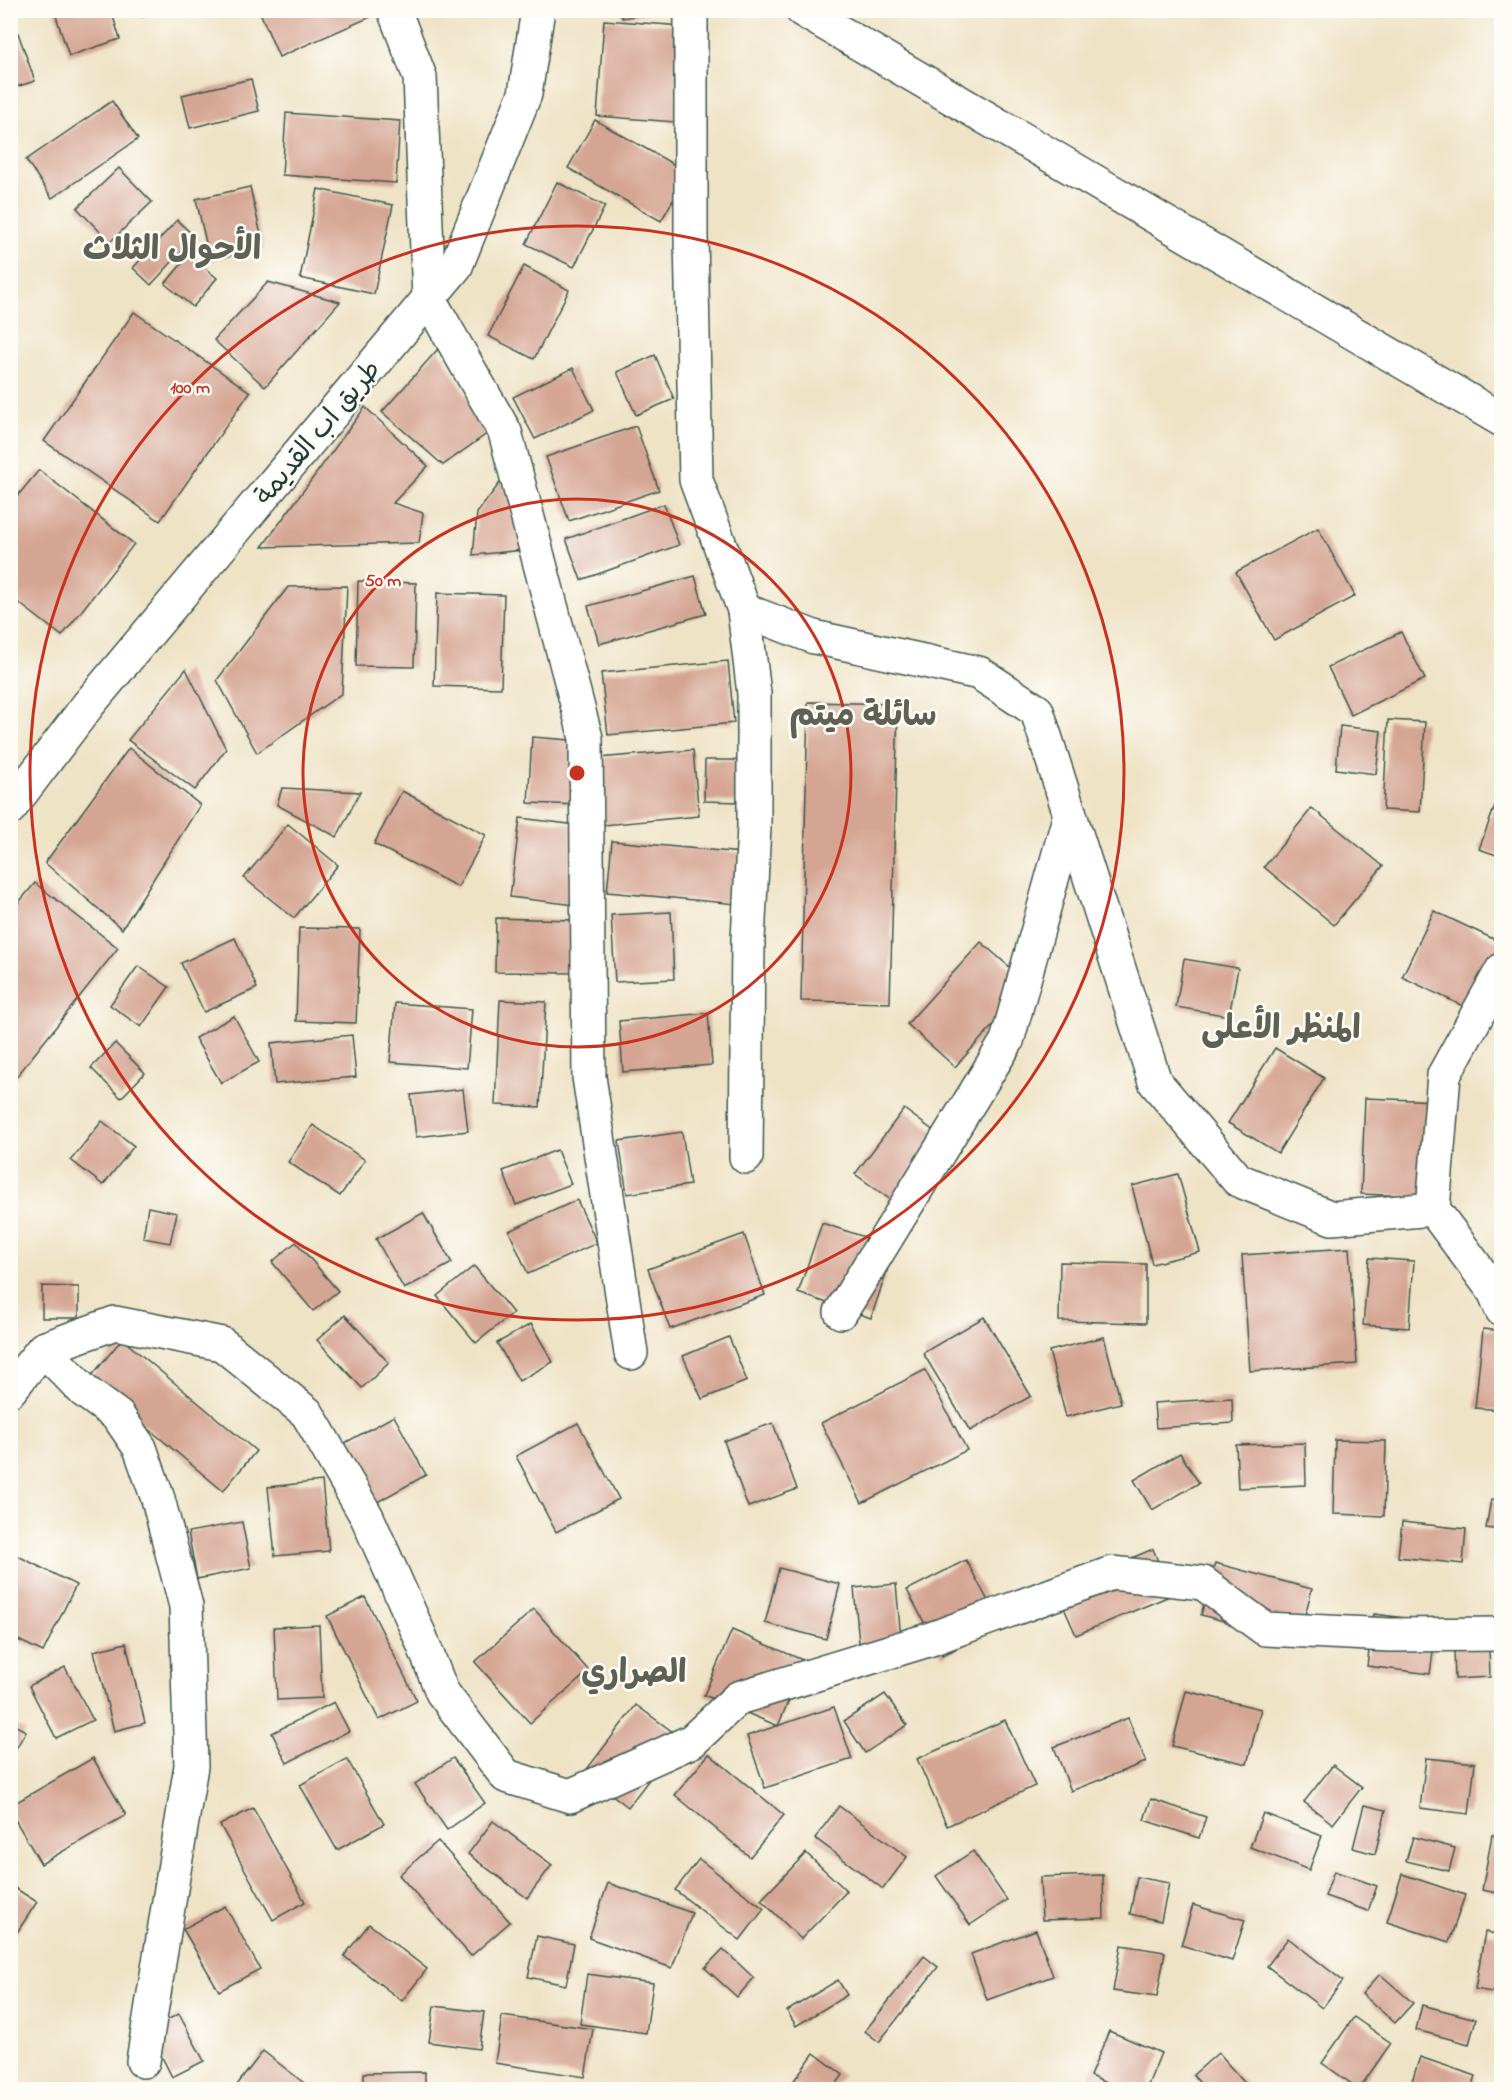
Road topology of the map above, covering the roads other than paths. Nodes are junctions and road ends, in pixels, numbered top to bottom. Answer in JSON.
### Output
{"nodes":[{"id":1,"x":394,"y":10,"type":"edge"},
{"id":2,"x":536,"y":10,"type":"edge"},
{"id":3,"x":691,"y":10,"type":"edge"},
{"id":4,"x":802,"y":10,"type":"edge"},
{"id":5,"x":429,"y":299,"type":"junction"},
{"id":6,"x":1502,"y":420,"type":"edge"},
{"id":7,"x":744,"y":610,"type":"junction"},
{"id":8,"x":10,"y":808,"type":"edge"},
{"id":9,"x":1070,"y":814,"type":"junction"},
{"id":10,"x":1502,"y":970,"type":"edge"},
{"id":11,"x":746,"y":1157,"type":"dead end"},
{"id":12,"x":1433,"y":1209,"type":"junction"},
{"id":13,"x":1502,"y":1310,"type":"edge"},
{"id":14,"x":841,"y":1312,"type":"dead end"},
{"id":15,"x":43,"y":1349,"type":"junction"},
{"id":16,"x":631,"y":1353,"type":"dead end"},
{"id":17,"x":10,"y":1390,"type":"edge"},
{"id":18,"x":1502,"y":1634,"type":"edge"},
{"id":19,"x":143,"y":2061,"type":"dead end"}],
"edges":[{"from":1,"to":5,"type":"street"},
{"from":2,"to":5,"type":"street","name":"طريق اب القديمة"},
{"from":3,"to":7,"type":"street"},
{"from":4,"to":6,"type":"street"},
{"from":5,"to":8,"type":"street","name":"طريق اب القديمة"},
{"from":5,"to":16,"type":"street"},
{"from":7,"to":9,"type":"street"},
{"from":7,"to":11,"type":"street"},
{"from":9,"to":12,"type":"street"},
{"from":9,"to":14,"type":"street"},
{"from":10,"to":12,"type":"street"},
{"from":12,"to":13,"type":"street"},
{"from":15,"to":17,"type":"street"},
{"from":15,"to":18,"type":"street"},
{"from":15,"to":19,"type":"street"}]}
